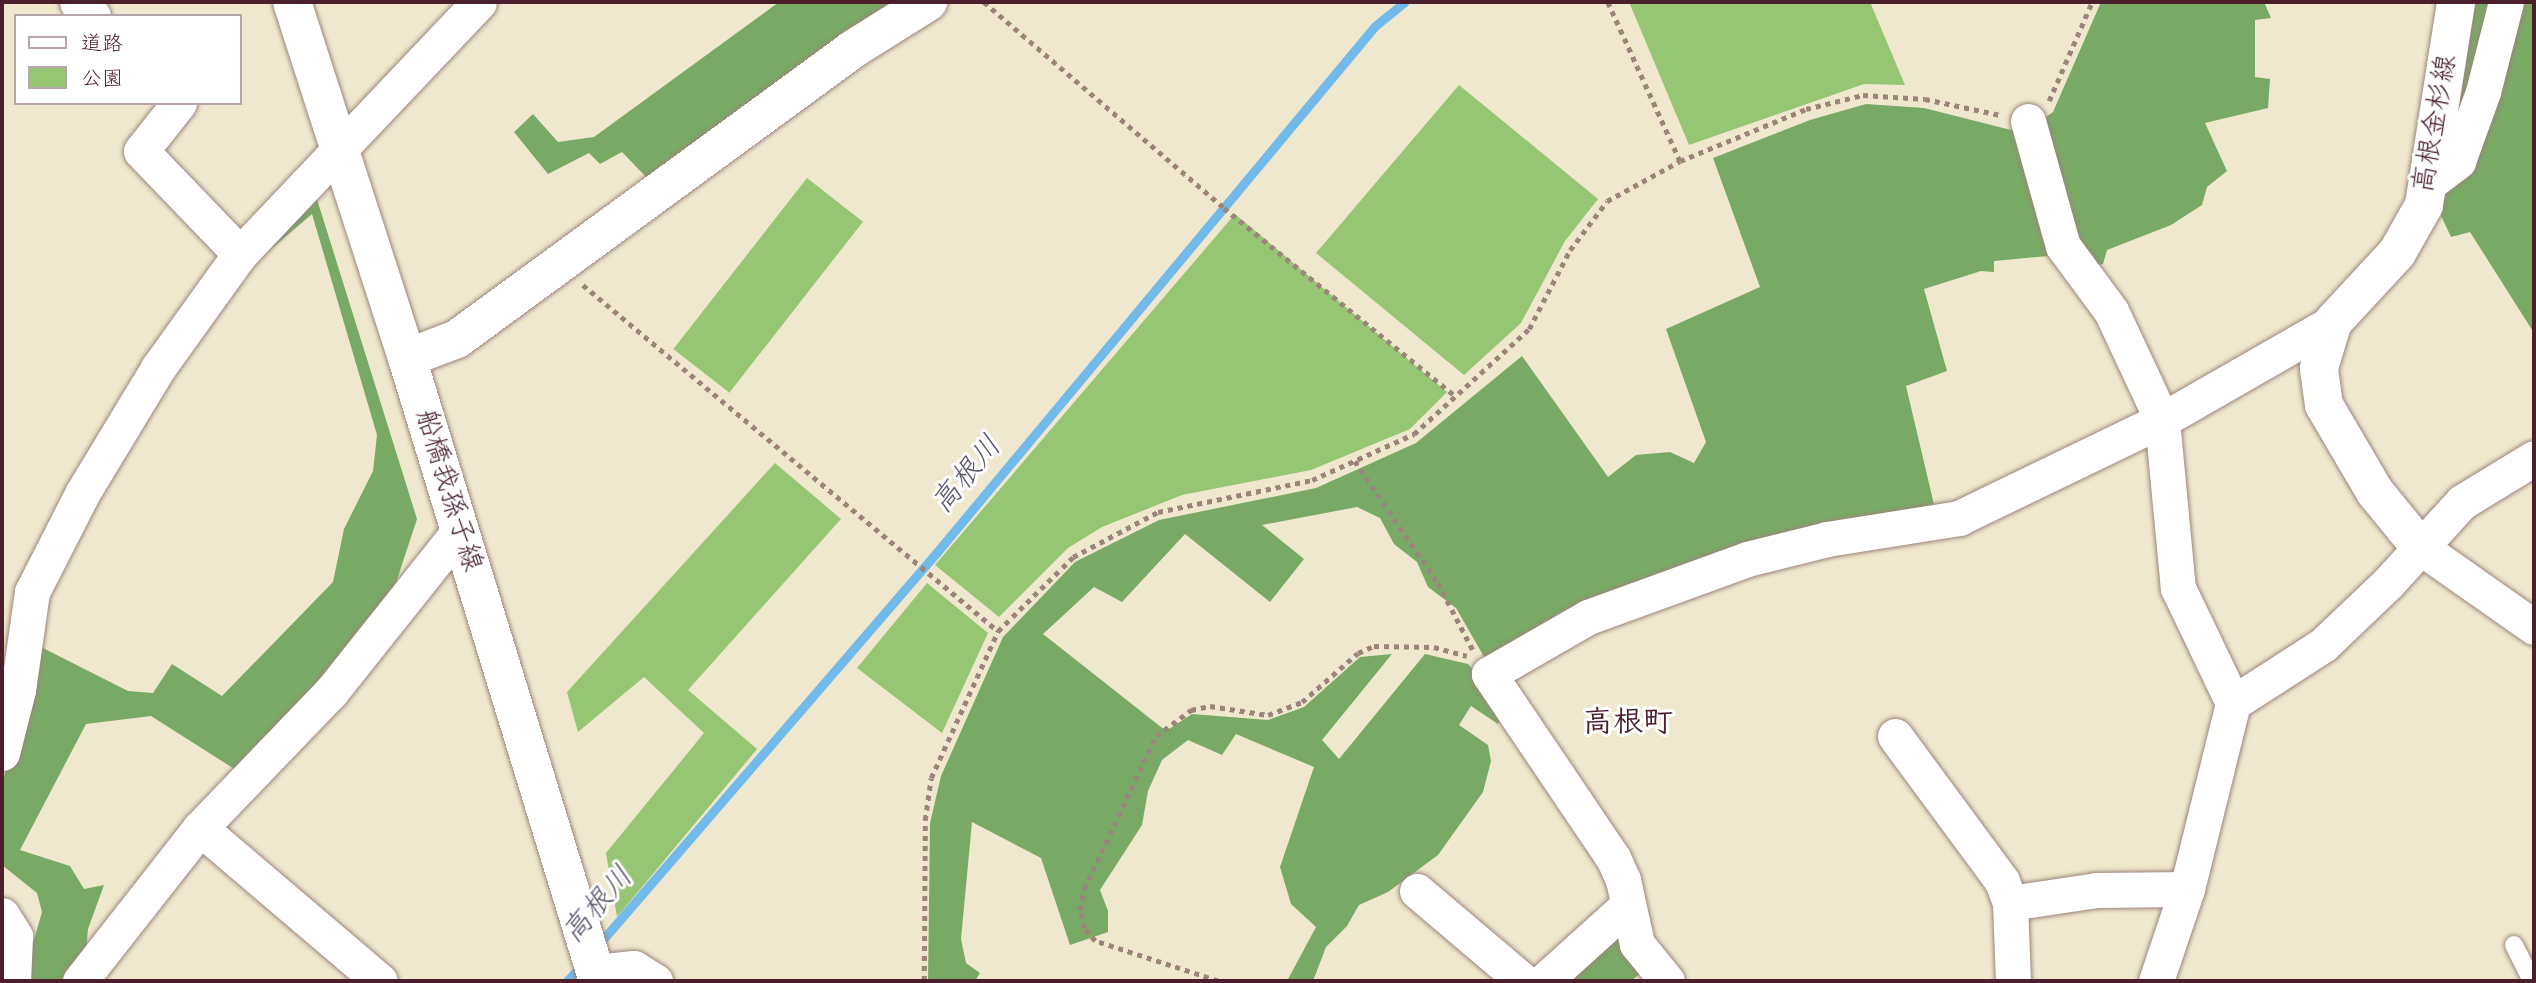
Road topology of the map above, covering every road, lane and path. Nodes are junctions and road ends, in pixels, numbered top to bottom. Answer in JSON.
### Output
{"nodes":[{"id":1,"x":76,"y":2,"type":"edge"},
{"id":2,"x":292,"y":2,"type":"edge"},
{"id":3,"x":479,"y":2,"type":"edge"},
{"id":4,"x":928,"y":2,"type":"edge"},
{"id":5,"x":984,"y":2,"type":"edge"},
{"id":6,"x":1608,"y":2,"type":"edge"},
{"id":7,"x":2092,"y":2,"type":"edge"},
{"id":8,"x":2456,"y":2,"type":"edge"},
{"id":9,"x":2506,"y":2,"type":"edge"},
{"id":10,"x":91,"y":14,"type":"edge"},
{"id":11,"x":177,"y":105,"type":"edge"},
{"id":12,"x":2028,"y":121,"type":"junction"},
{"id":13,"x":339,"y":151,"type":"junction"},
{"id":14,"x":1680,"y":161,"type":"junction"},
{"id":15,"x":2428,"y":184,"type":"junction"},
{"id":16,"x":240,"y":254,"type":"junction"},
{"id":17,"x":558,"y":264,"type":"junction"},
{"id":18,"x":2333,"y":322,"type":"junction"},
{"id":19,"x":407,"y":358,"type":"junction"},
{"id":20,"x":1454,"y":395,"type":"junction"},
{"id":21,"x":2162,"y":419,"type":"junction"},
{"id":22,"x":2534,"y":458,"type":"edge"},
{"id":23,"x":1355,"y":461,"type":"junction"},
{"id":24,"x":459,"y":531,"type":"junction"},
{"id":25,"x":2420,"y":547,"type":"junction"},
{"id":26,"x":2534,"y":627,"type":"edge"},
{"id":27,"x":998,"y":631,"type":"junction"},
{"id":28,"x":2233,"y":703,"type":"junction"},
{"id":29,"x":1895,"y":736,"type":"dead end"},
{"id":30,"x":2,"y":753,"type":"edge"},
{"id":31,"x":200,"y":828,"type":"junction"},
{"id":32,"x":2187,"y":889,"type":"junction"},
{"id":33,"x":1417,"y":891,"type":"dead end"},
{"id":34,"x":2010,"y":903,"type":"junction"},
{"id":35,"x":1627,"y":906,"type":"junction"},
{"id":36,"x":2,"y":915,"type":"edge"},
{"id":37,"x":2514,"y":946,"type":"dead end"},
{"id":38,"x":597,"y":977,"type":"edge"},
{"id":39,"x":13,"y":981,"type":"edge"},
{"id":40,"x":80,"y":981,"type":"edge"},
{"id":41,"x":380,"y":981,"type":"edge"},
{"id":42,"x":655,"y":981,"type":"edge"},
{"id":43,"x":924,"y":981,"type":"edge"},
{"id":44,"x":1218,"y":981,"type":"edge"},
{"id":45,"x":1524,"y":981,"type":"edge"},
{"id":46,"x":1544,"y":981,"type":"edge"},
{"id":47,"x":1667,"y":981,"type":"edge"},
{"id":48,"x":2013,"y":981,"type":"edge"},
{"id":49,"x":2156,"y":981,"type":"edge"},
{"id":50,"x":2532,"y":981,"type":"edge"}],
"edges":[{"from":1,"to":10,"type":"street"},
{"from":2,"to":13,"type":"street","name":"船橋我孫子線"},
{"from":3,"to":13,"type":"street"},
{"from":4,"to":17,"type":"street"},
{"from":5,"to":20,"type":"path"},
{"from":6,"to":14,"type":"path"},
{"from":7,"to":12,"type":"path"},
{"from":8,"to":15,"type":"street","name":"高根金杉線"},
{"from":9,"to":15,"type":"street"},
{"from":11,"to":16,"type":"street"},
{"from":12,"to":14,"type":"path"},
{"from":12,"to":21,"type":"street"},
{"from":13,"to":16,"type":"street"},
{"from":13,"to":19,"type":"street","name":"船橋我孫子線"},
{"from":14,"to":20,"type":"path"},
{"from":15,"to":18,"type":"street","name":"高根金杉線"},
{"from":16,"to":30,"type":"street"},
{"from":17,"to":19,"type":"street"},
{"from":17,"to":27,"type":"path"},
{"from":18,"to":21,"type":"street"},
{"from":18,"to":25,"type":"street","name":"高根金杉線"},
{"from":19,"to":24,"type":"street","name":"船橋我孫子線"},
{"from":20,"to":23,"type":"path"},
{"from":21,"to":28,"type":"street"},
{"from":21,"to":35,"type":"street"},
{"from":22,"to":25,"type":"street"},
{"from":23,"to":27,"type":"path"},
{"from":23,"to":44,"type":"path"},
{"from":24,"to":31,"type":"street"},
{"from":24,"to":38,"type":"street","name":"船橋我孫子線"},
{"from":25,"to":26,"type":"street","name":"高根金杉線"},
{"from":25,"to":28,"type":"street"},
{"from":27,"to":43,"type":"path"},
{"from":28,"to":32,"type":"street"},
{"from":29,"to":34,"type":"street"},
{"from":31,"to":40,"type":"street"},
{"from":31,"to":41,"type":"street"},
{"from":32,"to":34,"type":"street"},
{"from":32,"to":49,"type":"street"},
{"from":33,"to":45,"type":"street"},
{"from":34,"to":48,"type":"street"},
{"from":35,"to":46,"type":"street"},
{"from":35,"to":47,"type":"street"},
{"from":36,"to":39,"type":"street"},
{"from":37,"to":50,"type":"lane"},
{"from":38,"to":42,"type":"street"}]}
